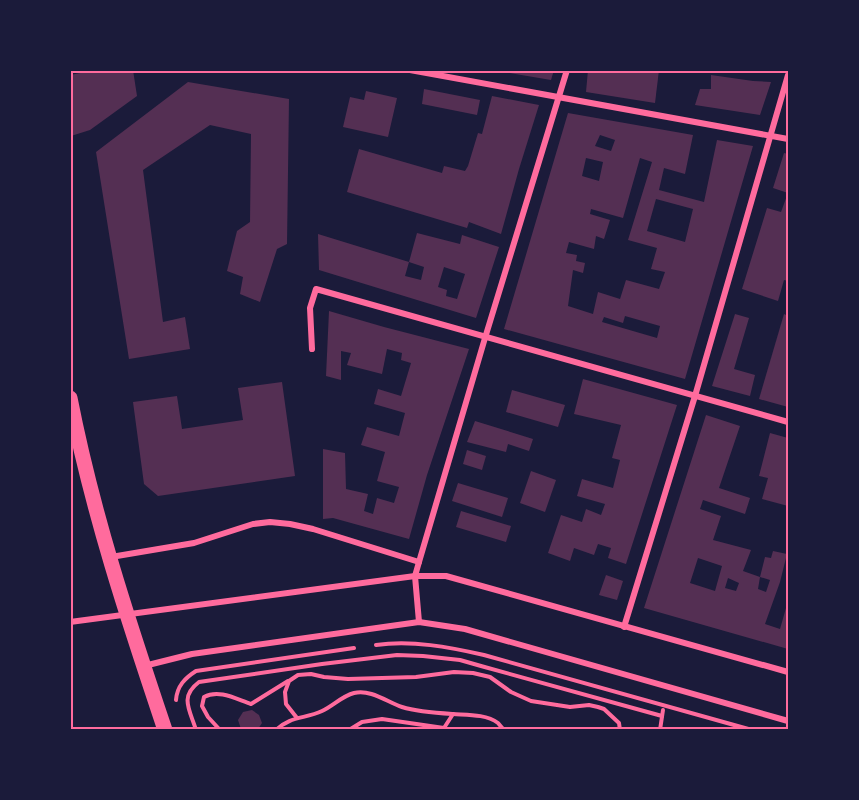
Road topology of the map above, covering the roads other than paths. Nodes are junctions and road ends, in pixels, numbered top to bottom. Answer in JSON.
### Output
{"nodes":[{"id":1,"x":410,"y":70,"type":"edge"},
{"id":2,"x":567,"y":70,"type":"edge"},
{"id":3,"x":789,"y":75,"type":"edge"},
{"id":4,"x":559,"y":98,"type":"junction"},
{"id":5,"x":771,"y":136,"type":"junction"},
{"id":6,"x":789,"y":139,"type":"edge"},
{"id":7,"x":485,"y":338,"type":"junction"},
{"id":8,"x":312,"y":349,"type":"dead end"},
{"id":9,"x":694,"y":396,"type":"junction"},
{"id":10,"x":70,"y":398,"type":"edge"},
{"id":11,"x":789,"y":422,"type":"edge"},
{"id":12,"x":110,"y":557,"type":"junction"},
{"id":13,"x":419,"y":562,"type":"junction"},
{"id":14,"x":415,"y":576,"type":"junction"},
{"id":15,"x":128,"y":615,"type":"junction"},
{"id":16,"x":70,"y":622,"type":"edge"},
{"id":17,"x":419,"y":622,"type":"junction"},
{"id":18,"x":624,"y":627,"type":"junction"},
{"id":19,"x":144,"y":666,"type":"junction"},
{"id":20,"x":789,"y":672,"type":"edge"},
{"id":21,"x":789,"y":721,"type":"edge"},
{"id":22,"x":165,"y":729,"type":"edge"}],
"edges":[{"from":1,"to":4,"type":"street"},
{"from":2,"to":4,"type":"street"},
{"from":3,"to":5,"type":"street"},
{"from":4,"to":5,"type":"street"},
{"from":4,"to":7,"type":"street"},
{"from":5,"to":6,"type":"street"},
{"from":5,"to":9,"type":"street"},
{"from":7,"to":8,"type":"street"},
{"from":7,"to":9,"type":"street"},
{"from":7,"to":13,"type":"street"},
{"from":9,"to":11,"type":"street"},
{"from":9,"to":18,"type":"street"},
{"from":10,"to":12,"type":"main road"},
{"from":12,"to":13,"type":"street"},
{"from":12,"to":15,"type":"main road"},
{"from":13,"to":14,"type":"street"},
{"from":14,"to":15,"type":"street"},
{"from":14,"to":17,"type":"street"},
{"from":14,"to":18,"type":"street"},
{"from":15,"to":16,"type":"street"},
{"from":15,"to":19,"type":"main road"},
{"from":17,"to":19,"type":"street"},
{"from":17,"to":21,"type":"street"},
{"from":18,"to":20,"type":"street"},
{"from":19,"to":22,"type":"main road"}]}
